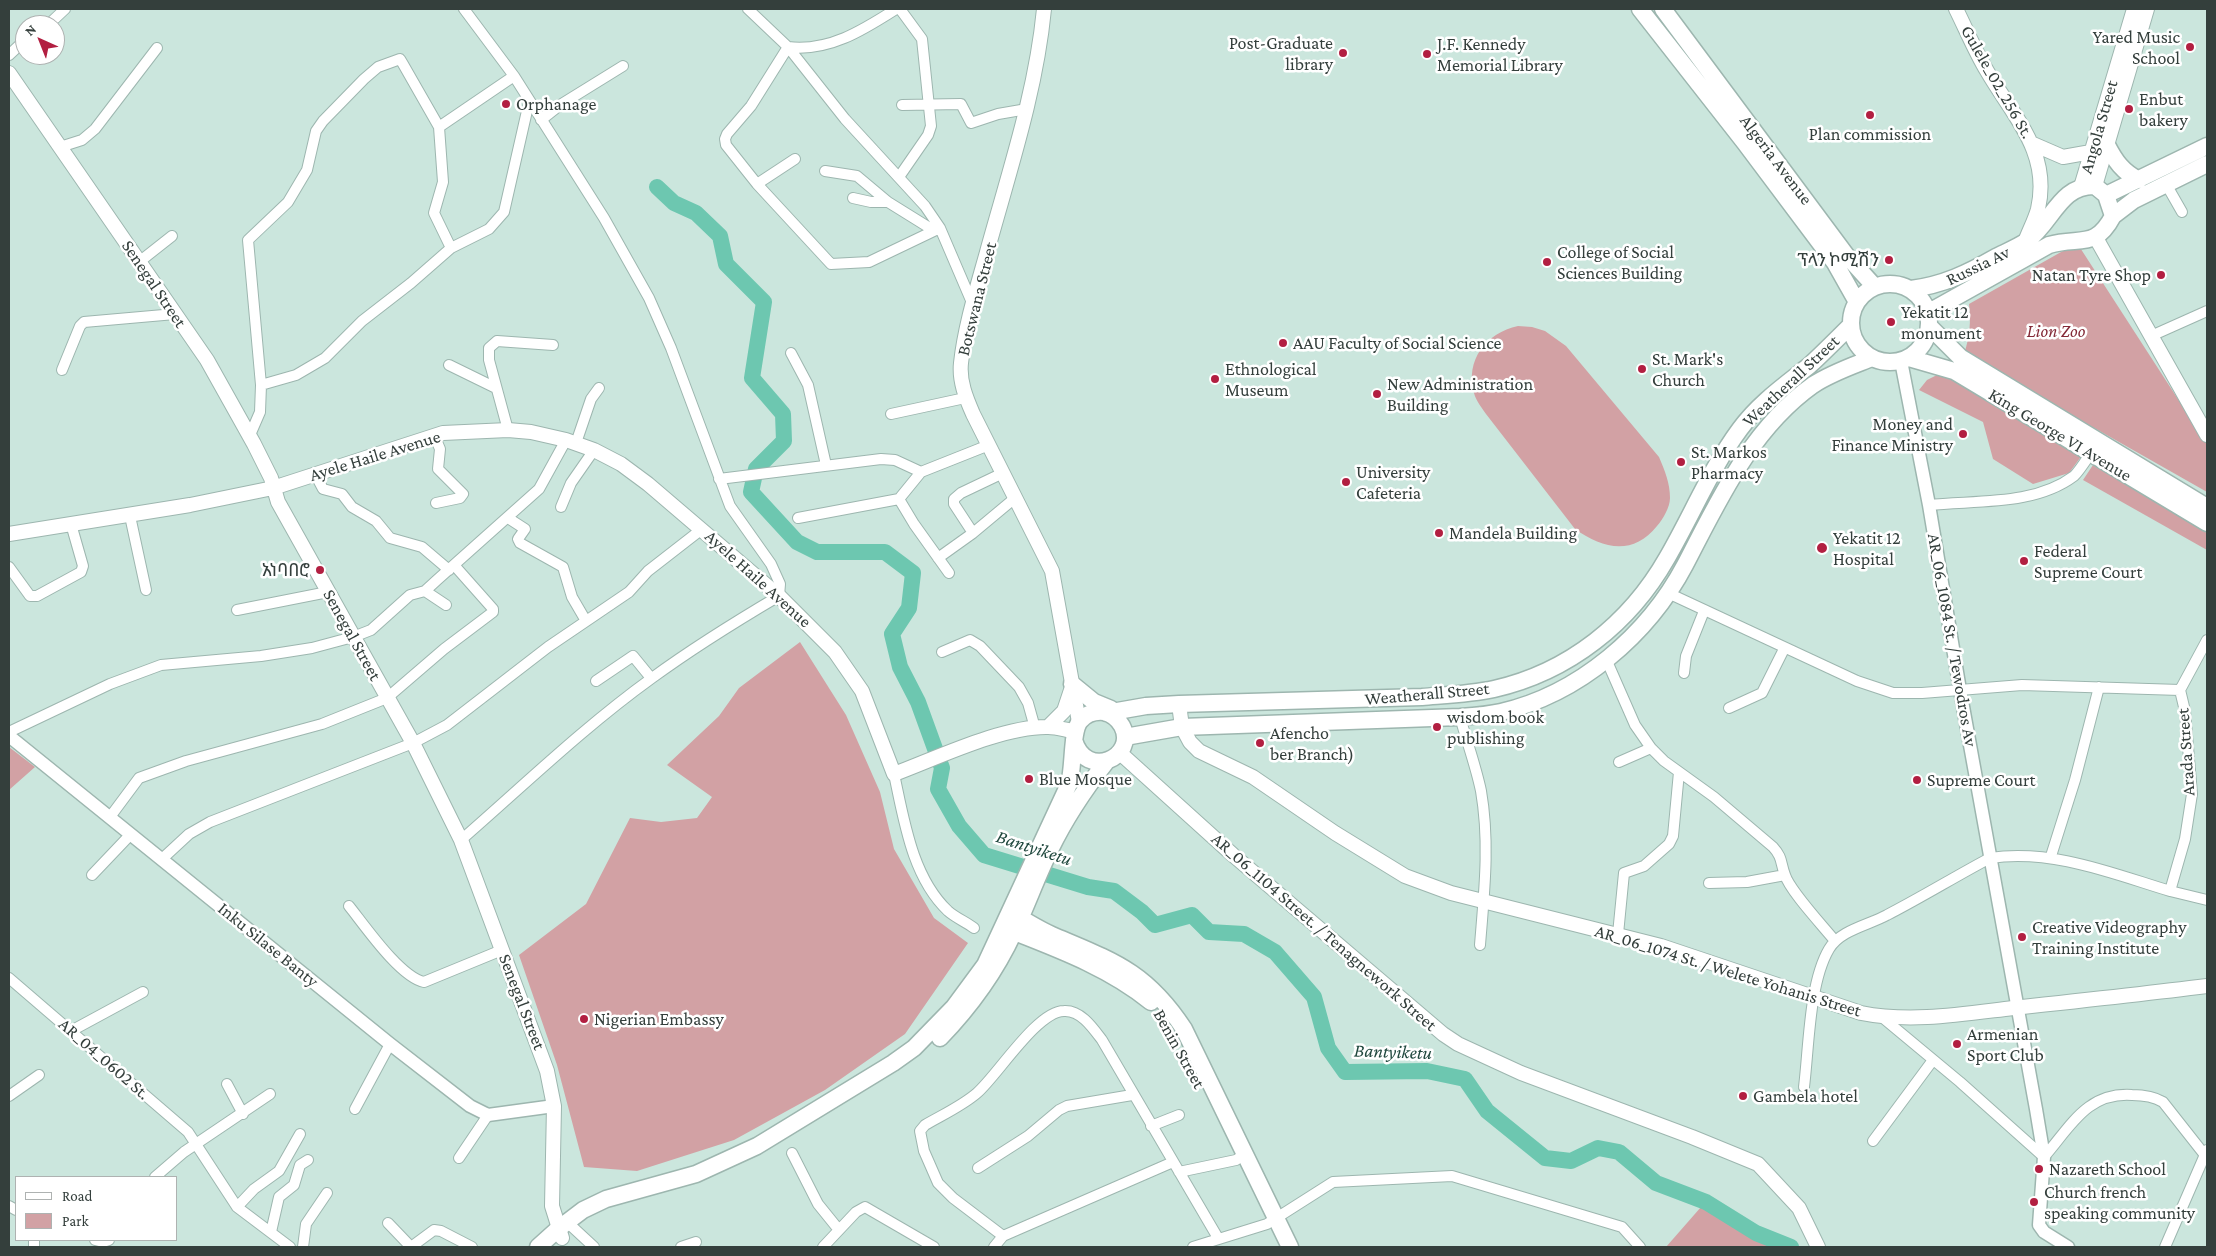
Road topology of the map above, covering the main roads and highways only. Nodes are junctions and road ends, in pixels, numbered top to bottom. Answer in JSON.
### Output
{"nodes":[{"id":1,"x":1044,"y":9,"type":"edge"},
{"id":2,"x":1640,"y":9,"type":"edge"},
{"id":3,"x":1663,"y":9,"type":"edge"},
{"id":4,"x":1956,"y":9,"type":"edge"},
{"id":5,"x":2134,"y":9,"type":"edge"},
{"id":6,"x":2147,"y":9,"type":"edge"},
{"id":7,"x":9,"y":73,"type":"edge"},
{"id":8,"x":2033,"y":144,"type":"junction"},
{"id":9,"x":2107,"y":145,"type":"junction"},
{"id":10,"x":2207,"y":146,"type":"edge"},
{"id":11,"x":2091,"y":152,"type":"junction"},
{"id":12,"x":2207,"y":164,"type":"edge"},
{"id":13,"x":2139,"y":180,"type":"junction"},
{"id":14,"x":2094,"y":189,"type":"junction"},
{"id":15,"x":1798,"y":201,"type":"junction"},
{"id":16,"x":2113,"y":216,"type":"junction"},
{"id":17,"x":2096,"y":238,"type":"junction"},
{"id":18,"x":2025,"y":242,"type":"junction"},
{"id":19,"x":1875,"y":287,"type":"junction"},
{"id":20,"x":1911,"y":289,"type":"junction"},
{"id":21,"x":1857,"y":302,"type":"junction"},
{"id":22,"x":1929,"y":320,"type":"junction"},
{"id":23,"x":1851,"y":325,"type":"junction"},
{"id":24,"x":1872,"y":358,"type":"junction"},
{"id":25,"x":1905,"y":360,"type":"junction"},
{"id":26,"x":1740,"y":428,"type":"junction"},
{"id":27,"x":2207,"y":435,"type":"edge"},
{"id":28,"x":1756,"y":441,"type":"junction"},
{"id":29,"x":2125,"y":466,"type":"junction"},
{"id":30,"x":274,"y":488,"type":"junction"},
{"id":31,"x":2207,"y":507,"type":"edge"},
{"id":32,"x":2207,"y":523,"type":"edge"},
{"id":33,"x":9,"y":534,"type":"edge"},
{"id":34,"x":1072,"y":684,"type":"junction"},
{"id":35,"x":1179,"y":704,"type":"junction"},
{"id":36,"x":1112,"y":712,"type":"junction"},
{"id":37,"x":1042,"y":727,"type":"junction"},
{"id":38,"x":1182,"y":727,"type":"junction"},
{"id":39,"x":1076,"y":731,"type":"junction"},
{"id":40,"x":1117,"y":750,"type":"junction"},
{"id":41,"x":1046,"y":846,"type":"junction"},
{"id":42,"x":1026,"y":894,"type":"junction"},
{"id":43,"x":1012,"y":923,"type":"junction"},
{"id":44,"x":1052,"y":942,"type":"junction"},
{"id":45,"x":1000,"y":959,"type":"junction"},
{"id":46,"x":2207,"y":986,"type":"edge"},
{"id":47,"x":734,"y":1163,"type":"junction"},
{"id":48,"x":1272,"y":1221,"type":"junction"},
{"id":49,"x":563,"y":1233,"type":"edge"},
{"id":50,"x":538,"y":1247,"type":"edge"},
{"id":51,"x":1278,"y":1247,"type":"edge"},
{"id":52,"x":1290,"y":1247,"type":"edge"},
{"id":53,"x":1818,"y":1247,"type":"edge"}],
"edges":[{"from":1,"to":34,"type":"main road","name":"Botswana Street"},
{"from":2,"to":15,"type":"main road","name":"Algeria Avenue"},
{"from":3,"to":15,"type":"main road","name":"Algeria Avenue"},
{"from":4,"to":8,"type":"main road","name":"Gulele_02_256 St."},
{"from":5,"to":11,"type":"main road","name":"Angola Street"},
{"from":6,"to":9,"type":"main road"},
{"from":7,"to":30,"type":"main road","name":"Senegal Street"},
{"from":8,"to":11,"type":"main road"},
{"from":8,"to":18,"type":"main road","name":"Gulele_02_256 St."},
{"from":9,"to":13,"type":"main road"},
{"from":9,"to":14,"type":"main road"},
{"from":10,"to":13,"type":"main road"},
{"from":11,"to":14,"type":"main road","name":"Angola Street"},
{"from":12,"to":16,"type":"main road"},
{"from":13,"to":14,"type":"main road"},
{"from":14,"to":16,"type":"main road"},
{"from":14,"to":18,"type":"main road","name":"Russia Av"},
{"from":15,"to":19,"type":"main road","name":"Algeria Avenue"},
{"from":15,"to":21,"type":"main road","name":"Algeria Avenue"},
{"from":16,"to":17,"type":"main road"},
{"from":17,"to":22,"type":"main road","name":"Russia Av"},
{"from":17,"to":27,"type":"main road"},
{"from":18,"to":20,"type":"main road","name":"Russia Av"},
{"from":19,"to":20,"type":"main road"},
{"from":19,"to":21,"type":"main road"},
{"from":20,"to":22,"type":"main road"},
{"from":21,"to":23,"type":"main road"},
{"from":22,"to":25,"type":"main road"},
{"from":22,"to":29,"type":"main road","name":"King George VI Avenue"},
{"from":23,"to":24,"type":"main road"},
{"from":23,"to":26,"type":"main road","name":"Weatherall Street"},
{"from":24,"to":25,"type":"main road"},
{"from":24,"to":28,"type":"main road"},
{"from":25,"to":29,"type":"main road","name":"King George VI Avenue"},
{"from":26,"to":28,"type":"main road"},
{"from":26,"to":35,"type":"main road","name":"Weatherall Street"},
{"from":28,"to":38,"type":"main road"},
{"from":29,"to":31,"type":"main road","name":"King George VI Avenue"},
{"from":29,"to":32,"type":"main road","name":"King George VI Avenue"},
{"from":30,"to":33,"type":"main road","name":"Ayele Haile Avenue"},
{"from":30,"to":37,"type":"main road","name":"Ayele Haile Avenue"},
{"from":30,"to":49,"type":"main road","name":"Senegal Street"},
{"from":34,"to":36,"type":"main road"},
{"from":34,"to":37,"type":"main road"},
{"from":34,"to":39,"type":"main road","name":"Botswana Street"},
{"from":35,"to":36,"type":"main road","name":"Weatherall Street"},
{"from":35,"to":38,"type":"main road"},
{"from":36,"to":39,"type":"main road"},
{"from":36,"to":40,"type":"main road"},
{"from":37,"to":39,"type":"main road"},
{"from":38,"to":40,"type":"main road"},
{"from":38,"to":46,"type":"main road","name":"AR_06_1074 St. / Welete Yohanis Street"},
{"from":39,"to":40,"type":"main road"},
{"from":39,"to":41,"type":"main road"},
{"from":40,"to":41,"type":"main road"},
{"from":40,"to":53,"type":"main road","name":"AR_06_1104 Street. / Tenagnework Street"},
{"from":41,"to":42,"type":"main road"},
{"from":42,"to":43,"type":"main road"},
{"from":42,"to":44,"type":"main road"},
{"from":43,"to":44,"type":"main road"},
{"from":43,"to":45,"type":"main road"},
{"from":43,"to":47,"type":"main road"},
{"from":44,"to":45,"type":"main road"},
{"from":44,"to":48,"type":"main road","name":"Benin Street"},
{"from":45,"to":47,"type":"main road"},
{"from":47,"to":49,"type":"main road"},
{"from":48,"to":51,"type":"main road","name":"Benin Street"},
{"from":48,"to":52,"type":"main road","name":"Benin Street"},
{"from":49,"to":50,"type":"main road"}]}
